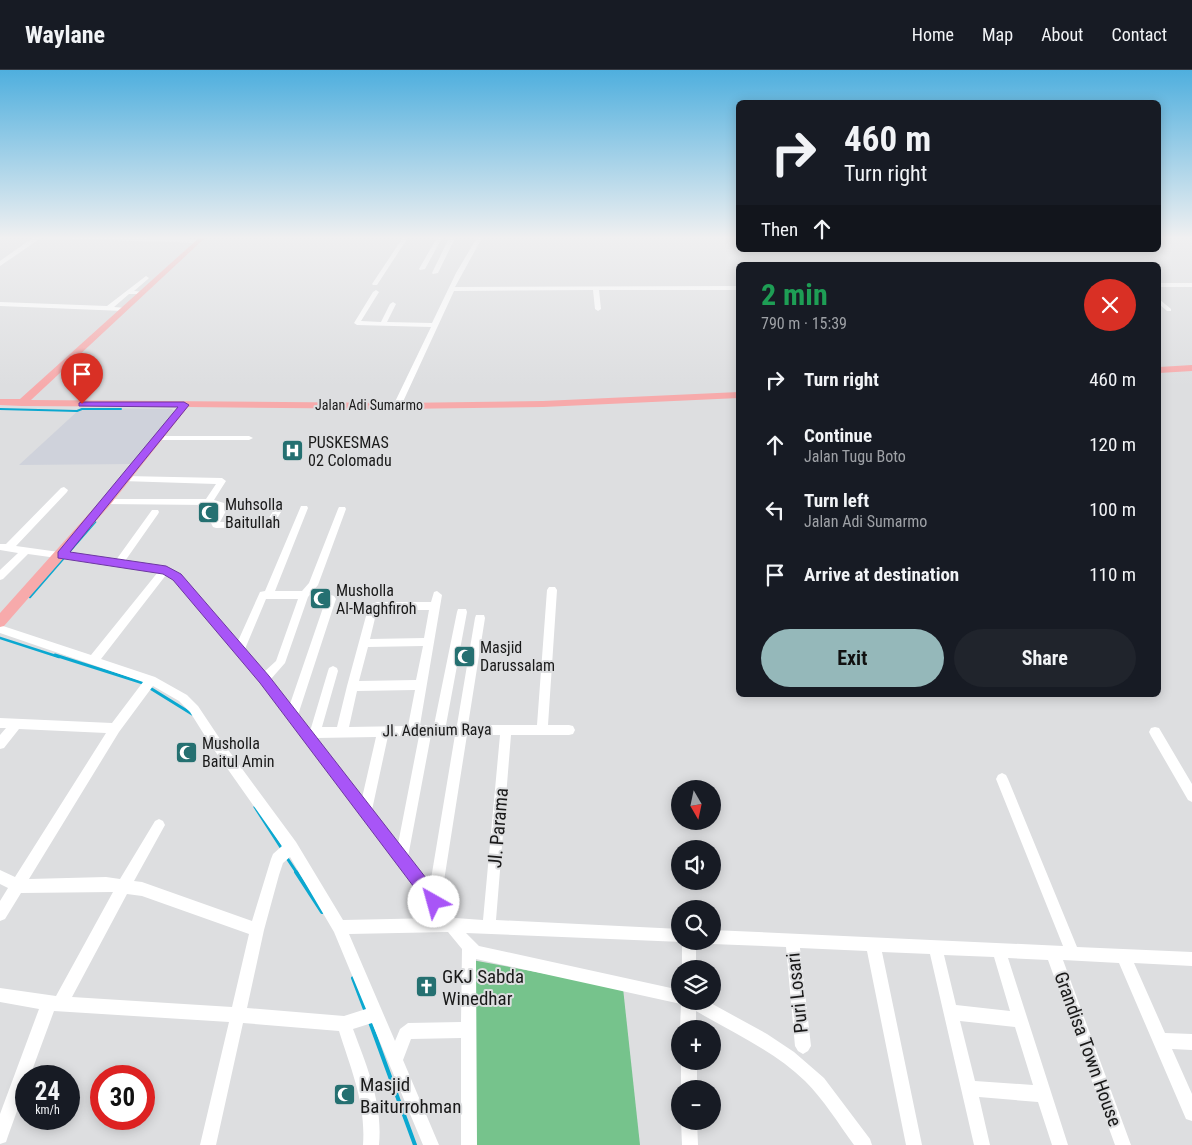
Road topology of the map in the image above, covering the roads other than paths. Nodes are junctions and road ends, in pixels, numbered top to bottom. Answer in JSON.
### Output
{"nodes":[{"id":1,"x":135,"y":286,"type":"edge"},
{"id":2,"x":149,"y":286,"type":"edge"},
{"id":3,"x":453,"y":286,"type":"edge"},
{"id":4,"x":596,"y":288,"type":"junction"},
{"id":5,"x":736,"y":288,"type":"edge"},
{"id":6,"x":452,"y":289,"type":"junction"},
{"id":7,"x":128,"y":292,"type":"junction"},
{"id":8,"x":376,"y":292,"type":"dead end"},
{"id":9,"x":142,"y":293,"type":"junction"},
{"id":10,"x":1161,"y":303,"type":"edge"},
{"id":11,"x":0,"y":304,"type":"edge"},
{"id":12,"x":394,"y":304,"type":"dead end"},
{"id":13,"x":109,"y":308,"type":"junction"},
{"id":14,"x":598,"y":308,"type":"dead end"},
{"id":15,"x":124,"y":309,"type":"junction"},
{"id":16,"x":1169,"y":310,"type":"dead end"},
{"id":17,"x":383,"y":324,"type":"junction"},
{"id":18,"x":435,"y":325,"type":"junction"},
{"id":19,"x":1192,"y":368,"type":"edge"},
{"id":20,"x":1161,"y":370,"type":"edge"},
{"id":21,"x":736,"y":395,"type":"edge"},
{"id":22,"x":0,"y":402,"type":"edge"},
{"id":23,"x":22,"y":403,"type":"junction"},
{"id":24,"x":184,"y":405,"type":"junction"},
{"id":25,"x":397,"y":406,"type":"junction"},
{"id":26,"x":158,"y":438,"type":"junction"},
{"id":27,"x":249,"y":438,"type":"dead end"},
{"id":28,"x":131,"y":474,"type":"junction"},
{"id":29,"x":64,"y":490,"type":"dead end"},
{"id":30,"x":209,"y":502,"type":"junction"},
{"id":31,"x":109,"y":503,"type":"junction"},
{"id":32,"x":224,"y":506,"type":"junction"},
{"id":33,"x":304,"y":508,"type":"dead end"},
{"id":34,"x":342,"y":509,"type":"dead end"},
{"id":35,"x":154,"y":512,"type":"dead end"},
{"id":36,"x":4,"y":548,"type":"edge"},
{"id":37,"x":26,"y":551,"type":"junction"},
{"id":38,"x":66,"y":555,"type":"junction"},
{"id":39,"x":119,"y":563,"type":"junction"},
{"id":40,"x":166,"y":570,"type":"junction"},
{"id":41,"x":0,"y":576,"type":"edge"},
{"id":42,"x":270,"y":590,"type":"junction"},
{"id":43,"x":552,"y":590,"type":"dead end"},
{"id":44,"x":308,"y":591,"type":"junction"},
{"id":45,"x":437,"y":595,"type":"dead end"},
{"id":46,"x":331,"y":599,"type":"dead end"},
{"id":47,"x":435,"y":606,"type":"junction"},
{"id":48,"x":462,"y":612,"type":"dead end"},
{"id":49,"x":480,"y":618,"type":"dead end"},
{"id":50,"x":1,"y":627,"type":"edge"},
{"id":51,"x":428,"y":642,"type":"junction"},
{"id":52,"x":364,"y":643,"type":"junction"},
{"id":53,"x":240,"y":649,"type":"junction"},
{"id":54,"x":94,"y":659,"type":"junction"},
{"id":55,"x":333,"y":671,"type":"dead end"},
{"id":56,"x":264,"y":680,"type":"junction"},
{"id":57,"x":150,"y":681,"type":"junction"},
{"id":58,"x":420,"y":685,"type":"junction"},
{"id":59,"x":352,"y":686,"type":"junction"},
{"id":60,"x":292,"y":715,"type":"junction"},
{"id":61,"x":0,"y":723,"type":"edge"},
{"id":62,"x":17,"y":723,"type":"junction"},
{"id":63,"x":115,"y":728,"type":"junction"},
{"id":64,"x":413,"y":730,"type":"junction"},
{"id":65,"x":426,"y":730,"type":"junction"},
{"id":66,"x":439,"y":730,"type":"junction"},
{"id":67,"x":462,"y":730,"type":"junction"},
{"id":68,"x":506,"y":730,"type":"junction"},
{"id":69,"x":542,"y":730,"type":"junction"},
{"id":70,"x":569,"y":730,"type":"dead end"},
{"id":71,"x":384,"y":731,"type":"junction"},
{"id":72,"x":342,"y":732,"type":"junction"},
{"id":73,"x":1155,"y":732,"type":"dead end"},
{"id":74,"x":310,"y":733,"type":"junction"},
{"id":75,"x":0,"y":744,"type":"edge"},
{"id":76,"x":1002,"y":779,"type":"dead end"},
{"id":77,"x":1192,"y":796,"type":"edge"},
{"id":78,"x":365,"y":812,"type":"junction"},
{"id":79,"x":159,"y":825,"type":"dead end"},
{"id":80,"x":285,"y":852,"type":"junction"},
{"id":81,"x":401,"y":859,"type":"junction"},
{"id":82,"x":0,"y":877,"type":"edge"},
{"id":83,"x":124,"y":885,"type":"junction"},
{"id":84,"x":18,"y":886,"type":"junction"},
{"id":85,"x":434,"y":902,"type":"junction"},
{"id":86,"x":0,"y":914,"type":"edge"},
{"id":87,"x":451,"y":925,"type":"junction"},
{"id":88,"x":489,"y":926,"type":"junction"},
{"id":89,"x":340,"y":927,"type":"junction"},
{"id":90,"x":257,"y":930,"type":"junction"},
{"id":91,"x":671,"y":936,"type":"edge"},
{"id":92,"x":721,"y":937,"type":"edge"},
{"id":93,"x":792,"y":940,"type":"junction"},
{"id":94,"x":873,"y":944,"type":"junction"},
{"id":95,"x":469,"y":947,"type":"junction"},
{"id":96,"x":934,"y":947,"type":"junction"},
{"id":97,"x":1000,"y":951,"type":"junction"},
{"id":98,"x":1053,"y":953,"type":"junction"},
{"id":99,"x":1073,"y":954,"type":"junction"},
{"id":100,"x":1123,"y":956,"type":"junction"},
{"id":101,"x":1192,"y":959,"type":"edge"},
{"id":102,"x":0,"y":995,"type":"edge"},
{"id":103,"x":671,"y":995,"type":"edge"},
{"id":104,"x":55,"y":1004,"type":"junction"},
{"id":105,"x":706,"y":1010,"type":"edge"},
{"id":106,"x":950,"y":1012,"type":"junction"},
{"id":107,"x":238,"y":1014,"type":"junction"},
{"id":108,"x":373,"y":1015,"type":"junction"},
{"id":109,"x":1019,"y":1020,"type":"junction"},
{"id":110,"x":350,"y":1022,"type":"junction"},
{"id":111,"x":468,"y":1030,"type":"junction"},
{"id":112,"x":1160,"y":1041,"type":"junction"},
{"id":113,"x":1192,"y":1042,"type":"edge"},
{"id":114,"x":803,"y":1046,"type":"dead end"},
{"id":115,"x":395,"y":1060,"type":"junction"},
{"id":116,"x":968,"y":1088,"type":"junction"},
{"id":117,"x":1044,"y":1094,"type":"junction"},
{"id":118,"x":1192,"y":1113,"type":"edge"},
{"id":119,"x":690,"y":1130,"type":"edge"},
{"id":120,"x":0,"y":1136,"type":"edge"},
{"id":121,"x":208,"y":1145,"type":"edge"},
{"id":122,"x":371,"y":1145,"type":"edge"},
{"id":123,"x":431,"y":1145,"type":"edge"},
{"id":124,"x":469,"y":1145,"type":"edge"},
{"id":125,"x":690,"y":1145,"type":"edge"},
{"id":126,"x":864,"y":1145,"type":"edge"},
{"id":127,"x":914,"y":1145,"type":"edge"},
{"id":128,"x":982,"y":1145,"type":"edge"},
{"id":129,"x":1060,"y":1145,"type":"edge"},
{"id":130,"x":1123,"y":1145,"type":"edge"}],
"edges":[{"from":1,"to":7,"type":"street"},
{"from":2,"to":9,"type":"main road"},
{"from":3,"to":6,"type":"street"},
{"from":4,"to":5,"type":"street"},
{"from":4,"to":6,"type":"street"},
{"from":4,"to":14,"type":"street"},
{"from":6,"to":18,"type":"street"},
{"from":7,"to":9,"type":"street"},
{"from":7,"to":13,"type":"street"},
{"from":8,"to":17,"type":"street"},
{"from":9,"to":15,"type":"main road"},
{"from":10,"to":16,"type":"street"},
{"from":11,"to":13,"type":"street"},
{"from":12,"to":17,"type":"street"},
{"from":13,"to":15,"type":"street"},
{"from":15,"to":23,"type":"main road"},
{"from":17,"to":18,"type":"street"},
{"from":18,"to":25,"type":"street"},
{"from":19,"to":20,"type":"main road"},
{"from":21,"to":25,"type":"main road","name":"Jalan Adi Sumarmo"},
{"from":22,"to":23,"type":"main road","name":"Jalan Adi Sumarmo"},
{"from":23,"to":24,"type":"main road","name":"Jalan Adi Sumarmo"},
{"from":24,"to":25,"type":"main road","name":"Jalan Adi Sumarmo"},
{"from":24,"to":26,"type":"main road"},
{"from":26,"to":27,"type":"street"},
{"from":26,"to":28,"type":"main road"},
{"from":28,"to":30,"type":"street"},
{"from":28,"to":31,"type":"main road"},
{"from":29,"to":36,"type":"street"},
{"from":30,"to":31,"type":"street"},
{"from":30,"to":32,"type":"street"},
{"from":31,"to":38,"type":"main road"},
{"from":32,"to":32,"type":"street"},
{"from":33,"to":42,"type":"street"},
{"from":34,"to":44,"type":"street"},
{"from":35,"to":39,"type":"street"},
{"from":36,"to":37,"type":"street"},
{"from":37,"to":38,"type":"street"},
{"from":37,"to":41,"type":"street"},
{"from":38,"to":39,"type":"street"},
{"from":38,"to":50,"type":"main road"},
{"from":39,"to":40,"type":"street"},
{"from":40,"to":53,"type":"street"},
{"from":40,"to":54,"type":"street"},
{"from":42,"to":44,"type":"street"},
{"from":42,"to":53,"type":"street"},
{"from":43,"to":69,"type":"street"},
{"from":44,"to":56,"type":"street"},
{"from":45,"to":47,"type":"street"},
{"from":46,"to":60,"type":"street"},
{"from":47,"to":51,"type":"street"},
{"from":47,"to":52,"type":"street"},
{"from":48,"to":66,"type":"street"},
{"from":49,"to":67,"type":"street"},
{"from":50,"to":54,"type":"street"},
{"from":51,"to":52,"type":"street"},
{"from":51,"to":58,"type":"street"},
{"from":52,"to":59,"type":"street"},
{"from":53,"to":56,"type":"street"},
{"from":54,"to":57,"type":"street"},
{"from":55,"to":74,"type":"street"},
{"from":56,"to":60,"type":"street"},
{"from":57,"to":63,"type":"street"},
{"from":57,"to":80,"type":"street"},
{"from":58,"to":59,"type":"street"},
{"from":58,"to":64,"type":"street"},
{"from":59,"to":72,"type":"street"},
{"from":60,"to":74,"type":"street"},
{"from":61,"to":62,"type":"street"},
{"from":62,"to":63,"type":"street"},
{"from":62,"to":75,"type":"street"},
{"from":63,"to":84,"type":"street"},
{"from":64,"to":65,"type":"street","name":"Jl. Adenium Raya"},
{"from":64,"to":71,"type":"street","name":"Jl. Adenium Raya"},
{"from":65,"to":66,"type":"street","name":"Jl. Adenium Raya"},
{"from":65,"to":81,"type":"street"},
{"from":66,"to":67,"type":"street","name":"Jl. Adenium Raya"},
{"from":67,"to":68,"type":"street","name":"Jl. Adenium Raya"},
{"from":67,"to":85,"type":"street"},
{"from":68,"to":69,"type":"street","name":"Jl. Adenium Raya"},
{"from":68,"to":88,"type":"street","name":"Jl. Parama"},
{"from":69,"to":70,"type":"street","name":"Jl. Adenium Raya"},
{"from":71,"to":72,"type":"street","name":"Jl. Adenium Raya"},
{"from":71,"to":78,"type":"street"},
{"from":72,"to":74,"type":"street","name":"Jl. Adenium Raya"},
{"from":73,"to":77,"type":"street"},
{"from":74,"to":78,"type":"street"},
{"from":76,"to":99,"type":"street"},
{"from":78,"to":81,"type":"street"},
{"from":79,"to":83,"type":"street"},
{"from":80,"to":89,"type":"street"},
{"from":80,"to":90,"type":"street"},
{"from":81,"to":85,"type":"street"},
{"from":82,"to":84,"type":"street"},
{"from":83,"to":84,"type":"street"},
{"from":83,"to":90,"type":"street"},
{"from":83,"to":104,"type":"street"},
{"from":84,"to":86,"type":"street"},
{"from":85,"to":87,"type":"street"},
{"from":87,"to":88,"type":"street"},
{"from":87,"to":89,"type":"street"},
{"from":87,"to":95,"type":"street"},
{"from":88,"to":91,"type":"street"},
{"from":89,"to":108,"type":"street"},
{"from":90,"to":107,"type":"street"},
{"from":92,"to":93,"type":"street"},
{"from":93,"to":94,"type":"street"},
{"from":93,"to":114,"type":"street","name":"Puri Losari"},
{"from":94,"to":96,"type":"street"},
{"from":94,"to":127,"type":"street"},
{"from":95,"to":103,"type":"street"},
{"from":95,"to":111,"type":"street"},
{"from":96,"to":97,"type":"street"},
{"from":96,"to":106,"type":"street"},
{"from":97,"to":98,"type":"street"},
{"from":97,"to":109,"type":"street"},
{"from":98,"to":99,"type":"street"},
{"from":98,"to":130,"type":"street","name":"Grandisa Town House"},
{"from":99,"to":100,"type":"street"},
{"from":100,"to":101,"type":"street"},
{"from":100,"to":112,"type":"street"},
{"from":102,"to":104,"type":"street"},
{"from":104,"to":107,"type":"street"},
{"from":104,"to":120,"type":"street"},
{"from":105,"to":126,"type":"street"},
{"from":106,"to":109,"type":"street"},
{"from":106,"to":116,"type":"street"},
{"from":107,"to":110,"type":"street"},
{"from":107,"to":121,"type":"street"},
{"from":108,"to":110,"type":"street"},
{"from":108,"to":115,"type":"street"},
{"from":109,"to":117,"type":"street"},
{"from":110,"to":122,"type":"street"},
{"from":111,"to":115,"type":"street"},
{"from":111,"to":124,"type":"street"},
{"from":112,"to":113,"type":"street"},
{"from":112,"to":118,"type":"street"},
{"from":115,"to":123,"type":"street"},
{"from":116,"to":117,"type":"street"},
{"from":116,"to":128,"type":"street"},
{"from":117,"to":129,"type":"street"},
{"from":119,"to":125,"type":"street"}]}
